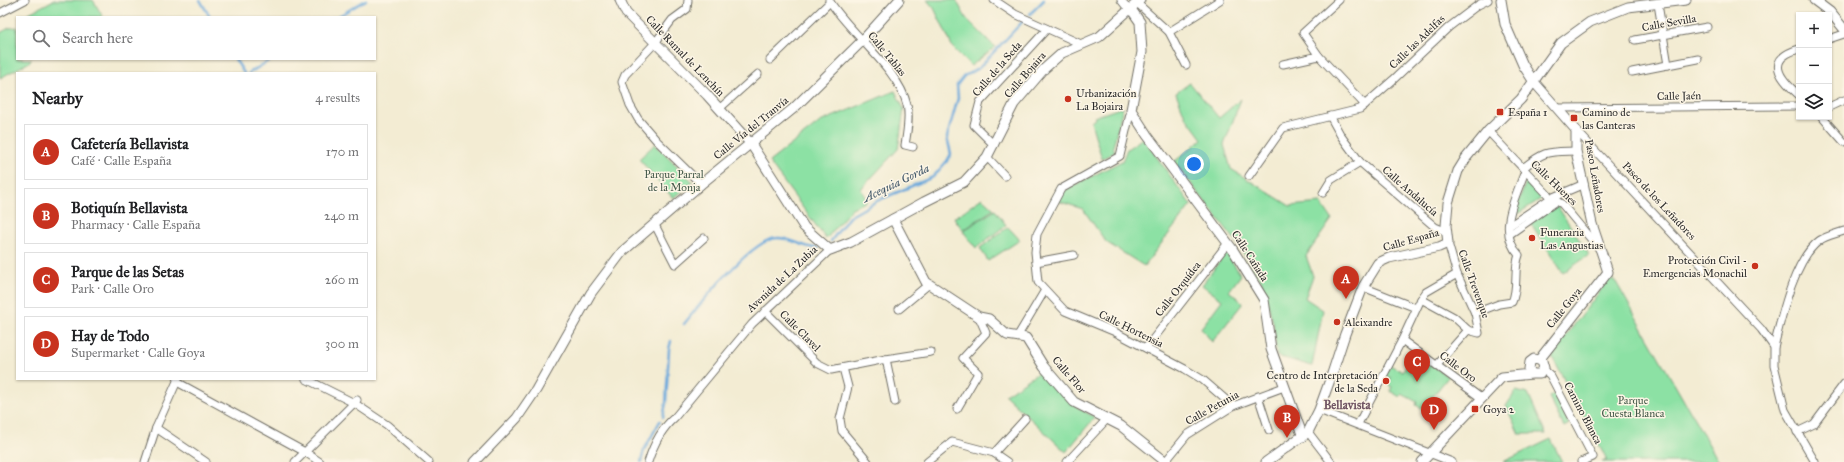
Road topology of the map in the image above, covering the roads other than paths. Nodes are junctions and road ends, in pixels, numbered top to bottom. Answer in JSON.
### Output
{"nodes":[{"id":1,"x":26,"y":0,"type":"edge"},
{"id":2,"x":620,"y":0,"type":"edge"},
{"id":3,"x":688,"y":0,"type":"edge"},
{"id":4,"x":899,"y":0,"type":"edge"},
{"id":5,"x":994,"y":0,"type":"edge"},
{"id":6,"x":1121,"y":0,"type":"edge"},
{"id":7,"x":1220,"y":0,"type":"edge"},
{"id":8,"x":1339,"y":0,"type":"edge"},
{"id":9,"x":1488,"y":0,"type":"edge"},
{"id":10,"x":1501,"y":0,"type":"edge"},
{"id":11,"x":1686,"y":0,"type":"edge"},
{"id":12,"x":1814,"y":0,"type":"edge"},
{"id":13,"x":830,"y":1,"type":"edge"},
{"id":14,"x":1136,"y":4,"type":"edge"},
{"id":15,"x":1658,"y":4,"type":"junction"},
{"id":16,"x":0,"y":13,"type":"edge"},
{"id":17,"x":1707,"y":27,"type":"dead end"},
{"id":18,"x":1046,"y":29,"type":"junction"},
{"id":19,"x":1844,"y":29,"type":"edge"},
{"id":20,"x":1169,"y":32,"type":"junction"},
{"id":21,"x":1844,"y":34,"type":"edge"},
{"id":22,"x":1663,"y":35,"type":"junction"},
{"id":23,"x":1832,"y":38,"type":"edge"},
{"id":24,"x":1635,"y":40,"type":"dead end"},
{"id":25,"x":862,"y":41,"type":"junction"},
{"id":26,"x":655,"y":43,"type":"junction"},
{"id":27,"x":1081,"y":44,"type":"junction"},
{"id":28,"x":1796,"y":49,"type":"edge"},
{"id":29,"x":1319,"y":56,"type":"junction"},
{"id":30,"x":1698,"y":59,"type":"dead end"},
{"id":31,"x":770,"y":60,"type":"dead end"},
{"id":32,"x":1283,"y":64,"type":"dead end"},
{"id":33,"x":1186,"y":65,"type":"dead end"},
{"id":34,"x":1668,"y":65,"type":"junction"},
{"id":35,"x":1632,"y":72,"type":"dead end"},
{"id":36,"x":758,"y":74,"type":"dead end"},
{"id":37,"x":1534,"y":82,"type":"junction"},
{"id":38,"x":1796,"y":92,"type":"edge"},
{"id":39,"x":1844,"y":100,"type":"edge"},
{"id":40,"x":1365,"y":105,"type":"junction"},
{"id":41,"x":1796,"y":106,"type":"edge"},
{"id":42,"x":1832,"y":106,"type":"edge"},
{"id":43,"x":1558,"y":108,"type":"junction"},
{"id":44,"x":719,"y":110,"type":"junction"},
{"id":45,"x":1131,"y":110,"type":"junction"},
{"id":46,"x":1330,"y":116,"type":"junction"},
{"id":47,"x":1825,"y":120,"type":"edge"},
{"id":48,"x":1576,"y":130,"type":"junction"},
{"id":49,"x":1488,"y":131,"type":"junction"},
{"id":50,"x":1844,"y":142,"type":"edge"},
{"id":51,"x":751,"y":144,"type":"junction"},
{"id":52,"x":913,"y":146,"type":"dead end"},
{"id":53,"x":994,"y":146,"type":"junction"},
{"id":54,"x":1576,"y":151,"type":"junction"},
{"id":55,"x":987,"y":157,"type":"junction"},
{"id":56,"x":1360,"y":162,"type":"junction"},
{"id":57,"x":1524,"y":170,"type":"junction"},
{"id":58,"x":1005,"y":176,"type":"dead end"},
{"id":59,"x":1249,"y":176,"type":"dead end"},
{"id":60,"x":701,"y":184,"type":"junction"},
{"id":61,"x":1584,"y":184,"type":"junction"},
{"id":62,"x":1323,"y":193,"type":"dead end"},
{"id":63,"x":1554,"y":200,"type":"junction"},
{"id":64,"x":893,"y":219,"type":"junction"},
{"id":65,"x":654,"y":223,"type":"junction"},
{"id":66,"x":1509,"y":230,"type":"junction"},
{"id":67,"x":1844,"y":230,"type":"edge"},
{"id":68,"x":1447,"y":232,"type":"junction"},
{"id":69,"x":704,"y":238,"type":"dead end"},
{"id":70,"x":1448,"y":242,"type":"junction"},
{"id":71,"x":1228,"y":243,"type":"junction"},
{"id":72,"x":830,"y":250,"type":"junction"},
{"id":73,"x":1602,"y":252,"type":"junction"},
{"id":74,"x":1074,"y":255,"type":"dead end"},
{"id":75,"x":1036,"y":262,"type":"junction"},
{"id":76,"x":1608,"y":272,"type":"joint"},
{"id":77,"x":1457,"y":274,"type":"junction"},
{"id":78,"x":930,"y":284,"type":"junction"},
{"id":79,"x":1363,"y":287,"type":"junction"},
{"id":80,"x":1045,"y":290,"type":"junction"},
{"id":81,"x":1421,"y":299,"type":"junction"},
{"id":82,"x":1416,"y":308,"type":"junction"},
{"id":83,"x":899,"y":309,"type":"dead end"},
{"id":84,"x":765,"y":312,"type":"junction"},
{"id":85,"x":1476,"y":313,"type":"junction"},
{"id":86,"x":979,"y":317,"type":"junction"},
{"id":87,"x":1468,"y":330,"type":"junction"},
{"id":88,"x":1017,"y":337,"type":"junction"},
{"id":89,"x":1402,"y":340,"type":"junction"},
{"id":90,"x":1774,"y":347,"type":"junction"},
{"id":91,"x":1146,"y":348,"type":"junction"},
{"id":92,"x":932,"y":352,"type":"dead end"},
{"id":93,"x":886,"y":359,"type":"junction"},
{"id":94,"x":1540,"y":360,"type":"junction"},
{"id":95,"x":1438,"y":365,"type":"junction"},
{"id":96,"x":843,"y":368,"type":"junction"},
{"id":97,"x":1544,"y":370,"type":"junction"},
{"id":98,"x":1532,"y":374,"type":"junction"},
{"id":99,"x":178,"y":380,"type":"edge"},
{"id":100,"x":308,"y":380,"type":"edge"},
{"id":101,"x":318,"y":380,"type":"edge"},
{"id":102,"x":1844,"y":384,"type":"edge"},
{"id":103,"x":1284,"y":387,"type":"junction"},
{"id":104,"x":1258,"y":396,"type":"junction"},
{"id":105,"x":1481,"y":398,"type":"junction"},
{"id":106,"x":356,"y":401,"type":"junction"},
{"id":107,"x":895,"y":402,"type":"dead end"},
{"id":108,"x":1233,"y":406,"type":"junction"},
{"id":109,"x":957,"y":409,"type":"dead end"},
{"id":110,"x":1319,"y":410,"type":"junction"},
{"id":111,"x":1025,"y":419,"type":"dead end"},
{"id":112,"x":1107,"y":420,"type":"junction"},
{"id":113,"x":1358,"y":424,"type":"junction"},
{"id":114,"x":156,"y":428,"type":"junction"},
{"id":115,"x":1270,"y":430,"type":"dead end"},
{"id":116,"x":1797,"y":432,"type":"junction"},
{"id":117,"x":1305,"y":435,"type":"junction"},
{"id":118,"x":305,"y":452,"type":"junction"},
{"id":119,"x":994,"y":453,"type":"junction"},
{"id":120,"x":1430,"y":453,"type":"junction"},
{"id":121,"x":1278,"y":459,"type":"edge"},
{"id":122,"x":145,"y":462,"type":"edge"},
{"id":123,"x":206,"y":462,"type":"edge"},
{"id":124,"x":295,"y":462,"type":"edge"},
{"id":125,"x":320,"y":462,"type":"edge"},
{"id":126,"x":429,"y":462,"type":"edge"},
{"id":127,"x":435,"y":462,"type":"edge"},
{"id":128,"x":474,"y":462,"type":"edge"},
{"id":129,"x":648,"y":462,"type":"edge"},
{"id":130,"x":868,"y":462,"type":"edge"},
{"id":131,"x":926,"y":462,"type":"edge"},
{"id":132,"x":1008,"y":462,"type":"edge"},
{"id":133,"x":1067,"y":462,"type":"edge"},
{"id":134,"x":1166,"y":462,"type":"edge"},
{"id":135,"x":1266,"y":462,"type":"edge"},
{"id":136,"x":1331,"y":462,"type":"edge"},
{"id":137,"x":1422,"y":462,"type":"edge"},
{"id":138,"x":1452,"y":462,"type":"edge"},
{"id":139,"x":1581,"y":462,"type":"edge"},
{"id":140,"x":1815,"y":462,"type":"edge"}],
"edges":[{"from":1,"to":16,"type":"street"},
{"from":2,"to":26,"type":"street","name":"Calle Ramal de Lenchín"},
{"from":3,"to":26,"type":"street"},
{"from":4,"to":25,"type":"street","name":"Calle Vía del Tranvía"},
{"from":5,"to":18,"type":"street"},
{"from":6,"to":14,"type":"street"},
{"from":7,"to":20,"type":"street"},
{"from":8,"to":29,"type":"street"},
{"from":9,"to":40,"type":"street","name":"Calle las Adelfas"},
{"from":10,"to":37,"type":"street","name":"Paseo de los Leñadores"},
{"from":11,"to":15,"type":"street","name":"Calle España"},
{"from":12,"to":19,"type":"street"},
{"from":13,"to":25,"type":"street","name":"Calle Tablas"},
{"from":13,"to":31,"type":"street","name":"Calle Tablas"},
{"from":14,"to":20,"type":"street"},
{"from":14,"to":27,"type":"street","name":"Calle Bojaira"},
{"from":14,"to":45,"type":"street"},
{"from":15,"to":22,"type":"street"},
{"from":15,"to":37,"type":"street","name":"Calle España"},
{"from":17,"to":22,"type":"street","name":"Calle Sevilla"},
{"from":18,"to":27,"type":"street"},
{"from":18,"to":53,"type":"street","name":"Calle de la Seda"},
{"from":20,"to":33,"type":"street"},
{"from":21,"to":23,"type":"street"},
{"from":22,"to":24,"type":"street","name":"Calle Sevilla"},
{"from":22,"to":34,"type":"street"},
{"from":25,"to":51,"type":"street","name":"Calle Vía del Tranvía"},
{"from":25,"to":52,"type":"street","name":"Calle Tablas"},
{"from":26,"to":44,"type":"street","name":"Calle Ramal de Lenchín"},
{"from":26,"to":60,"type":"street"},
{"from":27,"to":53,"type":"street","name":"Calle Bojaira"},
{"from":28,"to":38,"type":"street"},
{"from":29,"to":32,"type":"street"},
{"from":29,"to":40,"type":"street"},
{"from":30,"to":34,"type":"street"},
{"from":34,"to":35,"type":"street"},
{"from":36,"to":44,"type":"street","name":"Calle Ramal de Lenchín"},
{"from":37,"to":43,"type":"street","name":"Paseo de los Leñadores"},
{"from":37,"to":49,"type":"street","name":"Calle España"},
{"from":39,"to":42,"type":"street"},
{"from":40,"to":46,"type":"street","name":"Calle las Adelfas"},
{"from":41,"to":43,"type":"street","name":"Calle Jaén"},
{"from":43,"to":48,"type":"street","name":"Paseo de los Leñadores"},
{"from":44,"to":51,"type":"street","name":"Calle Ramal de Lenchín"},
{"from":45,"to":71,"type":"street","name":"Calle Cañada"},
{"from":45,"to":75,"type":"street","name":"Calle Hortensia"},
{"from":46,"to":56,"type":"street","name":"Calle Andalucía"},
{"from":46,"to":59,"type":"street","name":"Calle las Adelfas"},
{"from":47,"to":50,"type":"street"},
{"from":48,"to":54,"type":"street","name":"Paseo Leñadores"},
{"from":48,"to":90,"type":"street","name":"Paseo de los Leñadores"},
{"from":49,"to":57,"type":"street","name":"Calle Huenes"},
{"from":49,"to":68,"type":"street","name":"Calle España"},
{"from":51,"to":60,"type":"street","name":"Calle Vía del Tranvía"},
{"from":51,"to":72,"type":"street","name":"Calle Ramal de Lenchín"},
{"from":53,"to":55,"type":"street","name":"Calle Bojaira"},
{"from":54,"to":57,"type":"street"},
{"from":54,"to":61,"type":"street","name":"Paseo Leñadores"},
{"from":55,"to":58,"type":"street"},
{"from":55,"to":64,"type":"street","name":"Calle Bojaira"},
{"from":56,"to":62,"type":"street"},
{"from":56,"to":68,"type":"street","name":"Calle Andalucía"},
{"from":57,"to":63,"type":"street","name":"Calle Huenes"},
{"from":57,"to":66,"type":"street"},
{"from":60,"to":65,"type":"street","name":"Calle Vía del Tranvía"},
{"from":61,"to":63,"type":"street"},
{"from":61,"to":73,"type":"street","name":"Paseo Leñadores"},
{"from":63,"to":66,"type":"street"},
{"from":63,"to":73,"type":"street","name":"Calle Huenes"},
{"from":64,"to":72,"type":"street","name":"Avenida de La Zubia"},
{"from":64,"to":78,"type":"street","name":"Calle Flor"},
{"from":65,"to":69,"type":"street"},
{"from":65,"to":128,"type":"street","name":"Calle Vía del Tranvía"},
{"from":66,"to":85,"type":"street"},
{"from":67,"to":90,"type":"street"},
{"from":68,"to":70,"type":"street","name":"Calle España"},
{"from":70,"to":77,"type":"street","name":"Calle Trevenque"},
{"from":70,"to":79,"type":"street","name":"Calle España"},
{"from":71,"to":91,"type":"street","name":"Calle Orquídea"},
{"from":71,"to":103,"type":"street","name":"Calle Cañada"},
{"from":72,"to":84,"type":"street","name":"Avenida de La Zubia"},
{"from":73,"to":76,"type":"street","name":"Paseo Leñadores"},
{"from":74,"to":75,"type":"street"},
{"from":75,"to":80,"type":"street","name":"Calle Hortensia"},
{"from":76,"to":94,"type":"street","name":"Calle Goya"},
{"from":77,"to":81,"type":"street"},
{"from":77,"to":85,"type":"street","name":"Calle Trevenque"},
{"from":78,"to":83,"type":"street"},
{"from":78,"to":86,"type":"street","name":"Calle Flor"},
{"from":79,"to":82,"type":"street"},
{"from":79,"to":110,"type":"street","name":"Calle España"},
{"from":80,"to":88,"type":"street"},
{"from":80,"to":91,"type":"street","name":"Calle Hortensia"},
{"from":81,"to":82,"type":"street"},
{"from":81,"to":87,"type":"street"},
{"from":82,"to":89,"type":"street"},
{"from":84,"to":96,"type":"street","name":"Calle Clavel"},
{"from":84,"to":129,"type":"street","name":"Avenida de La Zubia"},
{"from":85,"to":87,"type":"street","name":"Calle Trevenque"},
{"from":86,"to":88,"type":"street","name":"Calle Flor"},
{"from":86,"to":109,"type":"street"},
{"from":87,"to":95,"type":"street"},
{"from":88,"to":112,"type":"street","name":"Calle Flor"},
{"from":89,"to":95,"type":"street","name":"Calle Oro"},
{"from":89,"to":113,"type":"street"},
{"from":90,"to":116,"type":"street"},
{"from":91,"to":108,"type":"street","name":"Calle Hortensia"},
{"from":92,"to":93,"type":"street","name":"Calle Clavel"},
{"from":93,"to":96,"type":"street","name":"Calle Clavel"},
{"from":93,"to":107,"type":"street"},
{"from":94,"to":97,"type":"street"},
{"from":94,"to":98,"type":"street"},
{"from":95,"to":105,"type":"street","name":"Calle Oro"},
{"from":96,"to":130,"type":"street"},
{"from":97,"to":98,"type":"street"},
{"from":97,"to":139,"type":"street","name":"Camino Blanca"},
{"from":98,"to":105,"type":"street"},
{"from":99,"to":114,"type":"street"},
{"from":99,"to":118,"type":"street"},
{"from":100,"to":106,"type":"street"},
{"from":101,"to":106,"type":"street"},
{"from":102,"to":116,"type":"street"},
{"from":103,"to":104,"type":"street","name":"Calle Petunia"},
{"from":103,"to":117,"type":"street","name":"Calle Cañada"},
{"from":104,"to":108,"type":"street","name":"Calle Petunia"},
{"from":104,"to":115,"type":"street"},
{"from":105,"to":120,"type":"street"},
{"from":106,"to":118,"type":"street"},
{"from":106,"to":126,"type":"street"},
{"from":106,"to":127,"type":"street"},
{"from":108,"to":134,"type":"street","name":"Calle Petunia"},
{"from":110,"to":113,"type":"street"},
{"from":110,"to":117,"type":"street","name":"Calle España"},
{"from":111,"to":119,"type":"street"},
{"from":112,"to":133,"type":"street"},
{"from":112,"to":134,"type":"street","name":"Calle Flor"},
{"from":113,"to":120,"type":"street"},
{"from":114,"to":122,"type":"street"},
{"from":114,"to":123,"type":"street"},
{"from":116,"to":140,"type":"street"},
{"from":117,"to":121,"type":"street","name":"Calle España"},
{"from":117,"to":136,"type":"street"},
{"from":118,"to":124,"type":"street"},
{"from":118,"to":125,"type":"street"},
{"from":119,"to":131,"type":"street"},
{"from":119,"to":132,"type":"street"},
{"from":120,"to":137,"type":"street"},
{"from":120,"to":138,"type":"street"},
{"from":121,"to":135,"type":"street","name":"Calle España"}]}
